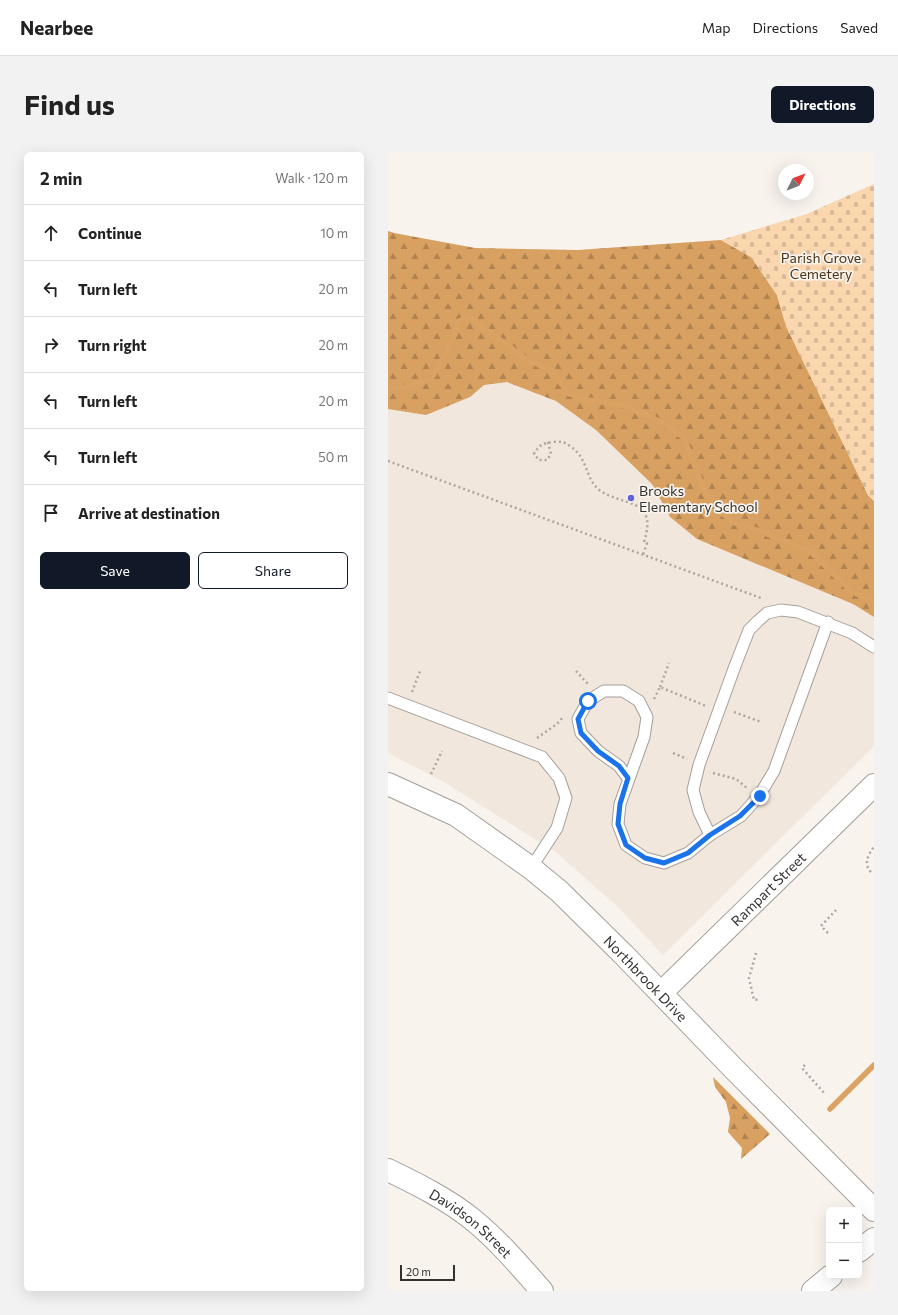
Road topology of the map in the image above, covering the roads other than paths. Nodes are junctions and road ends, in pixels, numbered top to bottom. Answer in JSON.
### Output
{"nodes":[{"id":1,"x":828,"y":622,"type":"junction"},
{"id":2,"x":874,"y":647,"type":"edge"},
{"id":3,"x":388,"y":698,"type":"edge"},
{"id":4,"x":628,"y":778,"type":"junction"},
{"id":5,"x":388,"y":784,"type":"edge"},
{"id":6,"x":874,"y":785,"type":"edge"},
{"id":7,"x":710,"y":835,"type":"junction"},
{"id":8,"x":531,"y":868,"type":"junction"},
{"id":9,"x":662,"y":992,"type":"junction"},
{"id":10,"x":388,"y":1170,"type":"edge"},
{"id":11,"x":874,"y":1210,"type":"edge"},
{"id":12,"x":874,"y":1238,"type":"edge"},
{"id":13,"x":862,"y":1248,"type":"edge"},
{"id":14,"x":827,"y":1279,"type":"edge"},
{"id":15,"x":542,"y":1291,"type":"edge"},
{"id":16,"x":813,"y":1291,"type":"edge"}],
"edges":[{"from":1,"to":2,"type":"lane"},
{"from":1,"to":7,"type":"lane"},
{"from":1,"to":7,"type":"lane"},
{"from":3,"to":8,"type":"lane"},
{"from":4,"to":4,"type":"lane"},
{"from":4,"to":7,"type":"lane"},
{"from":5,"to":8,"type":"street","name":"Northbrook Drive"},
{"from":6,"to":9,"type":"street","name":"Rampart Street"},
{"from":8,"to":9,"type":"street","name":"Northbrook Drive"},
{"from":9,"to":11,"type":"street","name":"Northbrook Drive"},
{"from":10,"to":15,"type":"street","name":"Davidson Street"},
{"from":12,"to":13,"type":"street"},
{"from":14,"to":16,"type":"street"}]}
